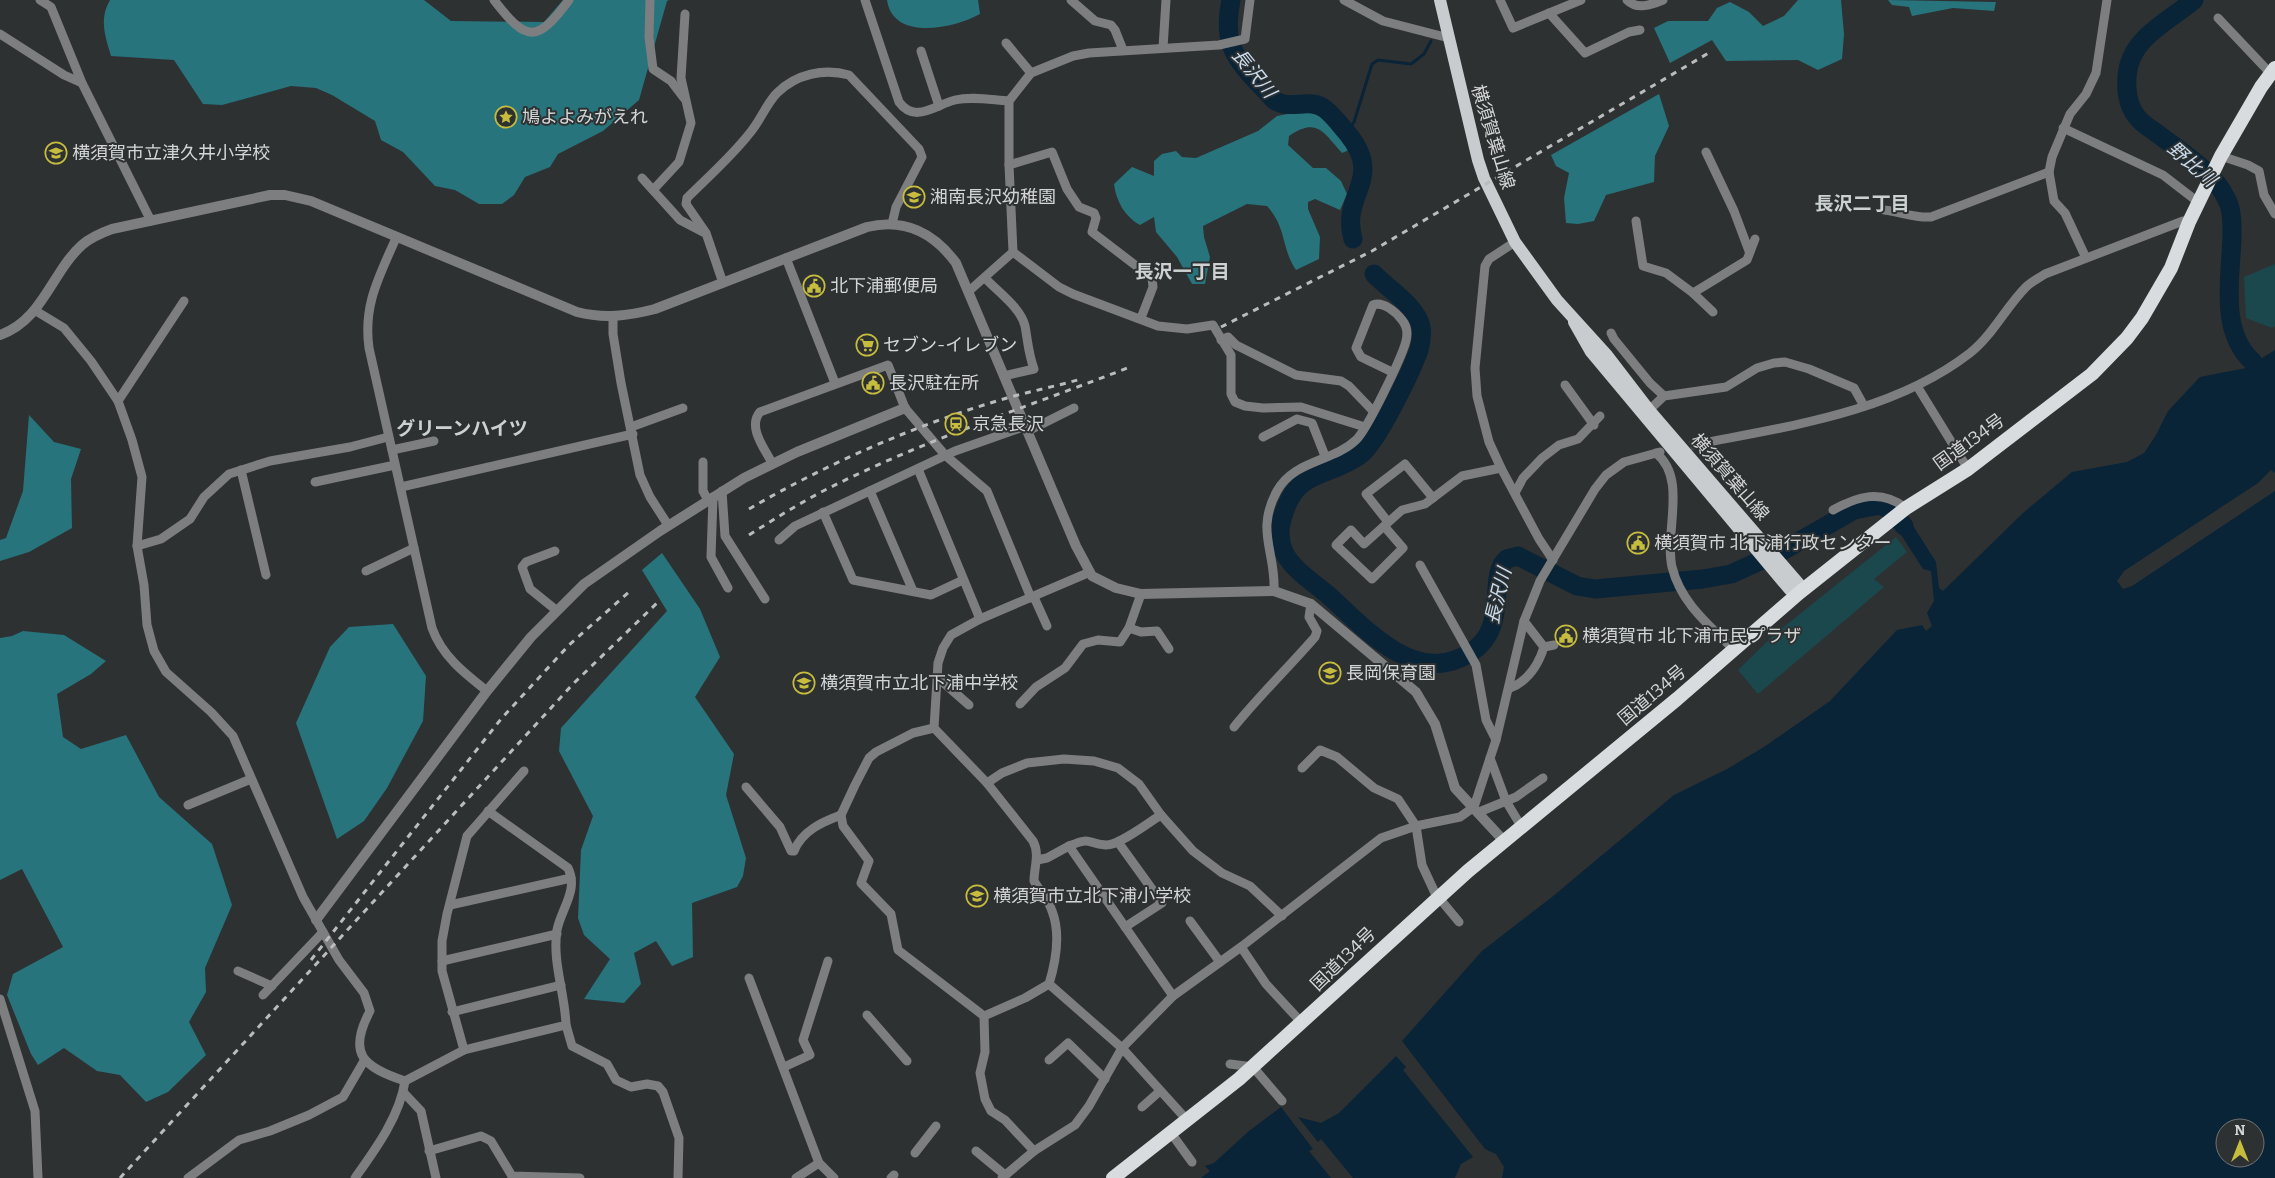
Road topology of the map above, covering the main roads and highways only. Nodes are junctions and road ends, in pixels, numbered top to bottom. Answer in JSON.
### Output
{"nodes":[{"id":1,"x":1441,"y":0,"type":"edge"},
{"id":2,"x":2273,"y":71,"type":"edge"},
{"id":3,"x":1799,"y":594,"type":"junction"},
{"id":4,"x":1113,"y":1178,"type":"edge"}],
"edges":[{"from":1,"to":3,"type":"main road","name":"横須賀葉山線"},
{"from":2,"to":3,"type":"highway","name":"国道134号"},
{"from":3,"to":4,"type":"highway","name":"国道134号"}]}
